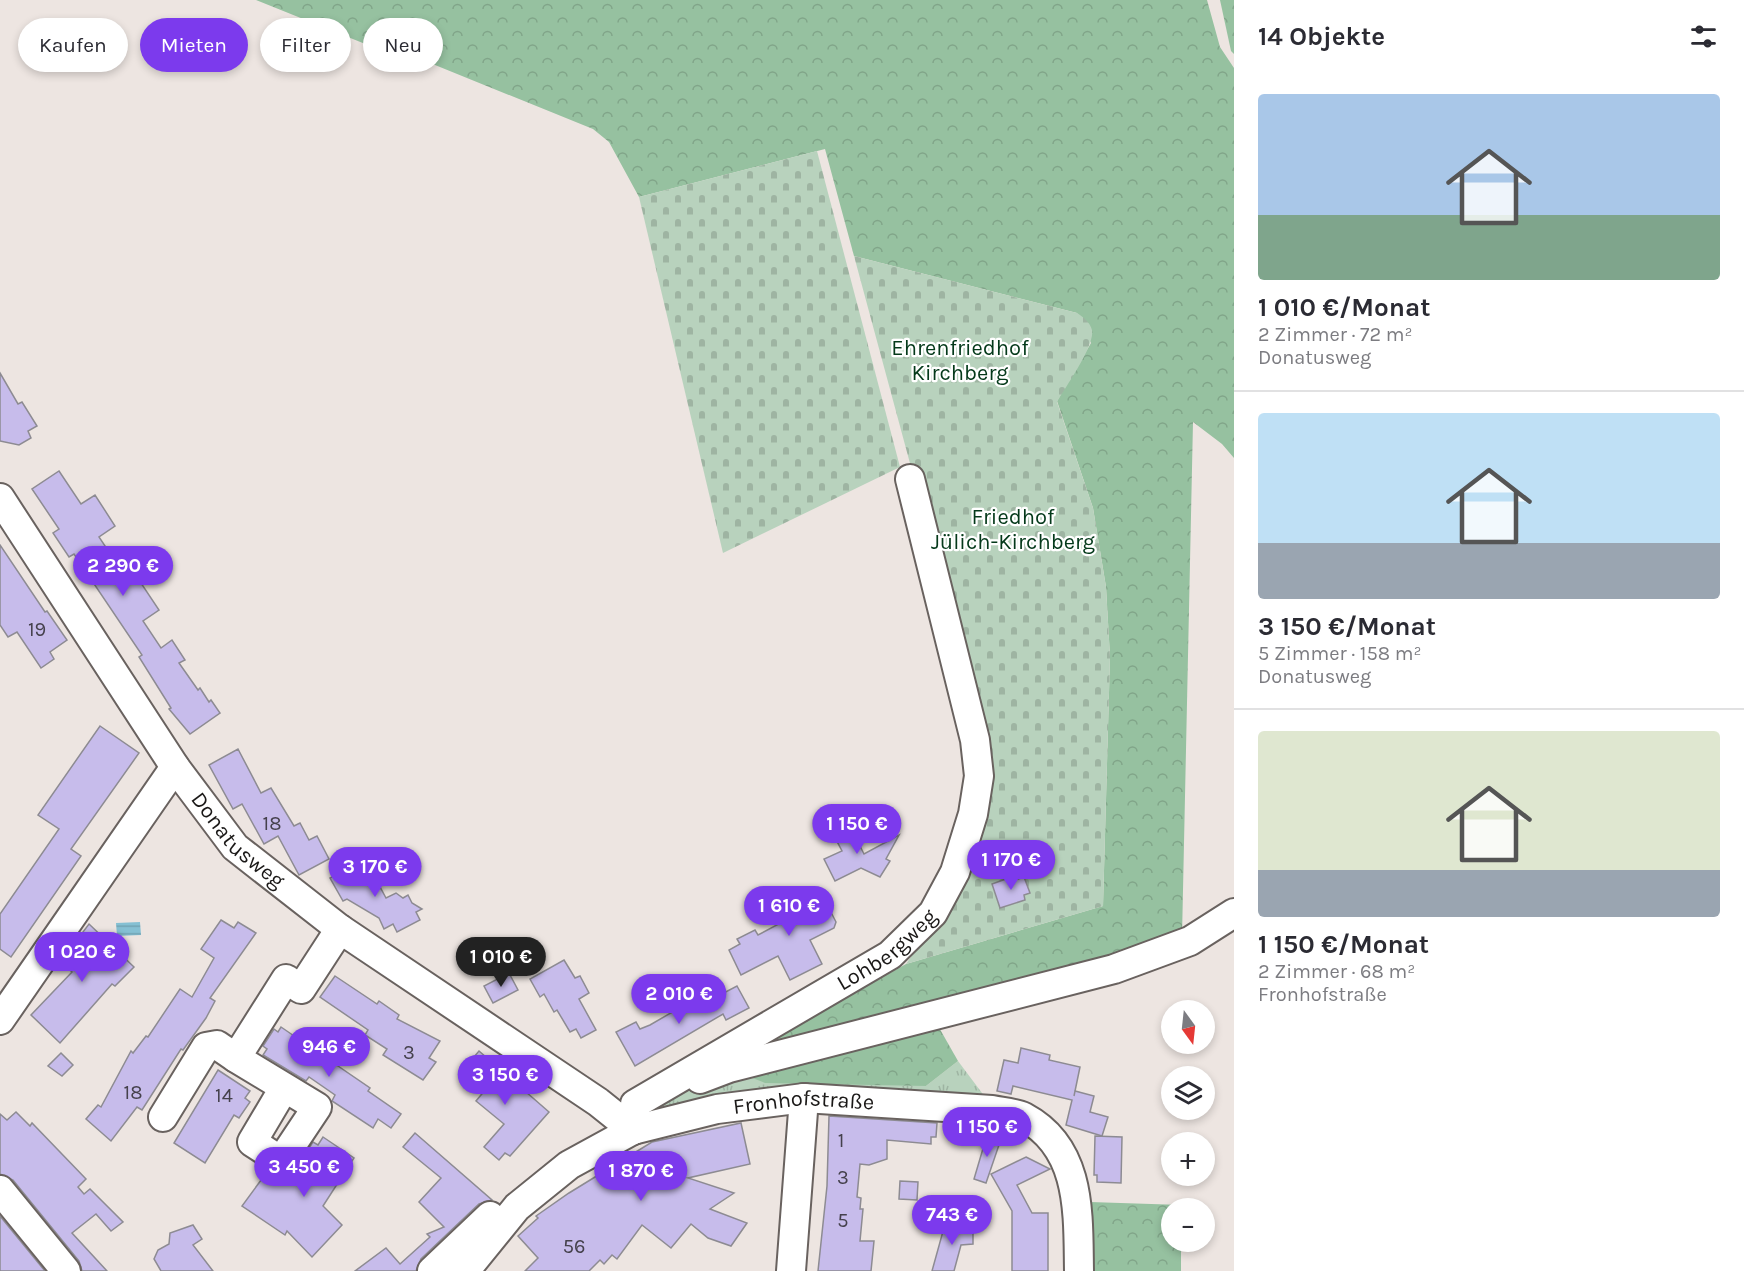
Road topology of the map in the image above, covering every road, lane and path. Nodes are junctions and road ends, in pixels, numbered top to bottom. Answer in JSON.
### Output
{"nodes":[{"id":1,"x":910,"y":478,"type":"dead end"},
{"id":2,"x":0,"y":498,"type":"edge"},
{"id":3,"x":175,"y":767,"type":"junction"},
{"id":4,"x":1234,"y":913,"type":"edge"},
{"id":5,"x":340,"y":929,"type":"junction"},
{"id":6,"x":0,"y":1020,"type":"edge"},
{"id":7,"x":236,"y":1058,"type":"junction"},
{"id":8,"x":666,"y":1085,"type":"junction"},
{"id":9,"x":284,"y":1088,"type":"dead end"},
{"id":10,"x":804,"y":1098,"type":"junction"},
{"id":11,"x":163,"y":1117,"type":"dead end"},
{"id":12,"x":633,"y":1130,"type":"junction"},
{"id":13,"x":0,"y":1190,"type":"edge"},
{"id":14,"x":517,"y":1207,"type":"junction"},
{"id":15,"x":66,"y":1271,"type":"edge"},
{"id":16,"x":432,"y":1271,"type":"edge"},
{"id":17,"x":465,"y":1271,"type":"edge"},
{"id":18,"x":791,"y":1271,"type":"edge"},
{"id":19,"x":1078,"y":1271,"type":"edge"}],
"edges":[{"from":1,"to":8,"type":"street","name":"Lohbergweg"},
{"from":2,"to":3,"type":"street","name":"Donatusweg"},
{"from":3,"to":5,"type":"street","name":"Donatusweg"},
{"from":3,"to":6,"type":"street"},
{"from":4,"to":8,"type":"street","name":"Lohbergweg"},
{"from":5,"to":7,"type":"street"},
{"from":5,"to":12,"type":"street","name":"Donatusweg"},
{"from":7,"to":9,"type":"street"},
{"from":7,"to":11,"type":"street"},
{"from":8,"to":12,"type":"street","name":"Lohbergweg"},
{"from":10,"to":12,"type":"street","name":"Fronhofstraße"},
{"from":10,"to":18,"type":"street"},
{"from":10,"to":19,"type":"street","name":"Fronhofstraße"},
{"from":12,"to":14,"type":"street","name":"Fronhofstraße"},
{"from":13,"to":15,"type":"street"},
{"from":14,"to":16,"type":"street"},
{"from":14,"to":17,"type":"street","name":"Fronhofstraße"}]}
